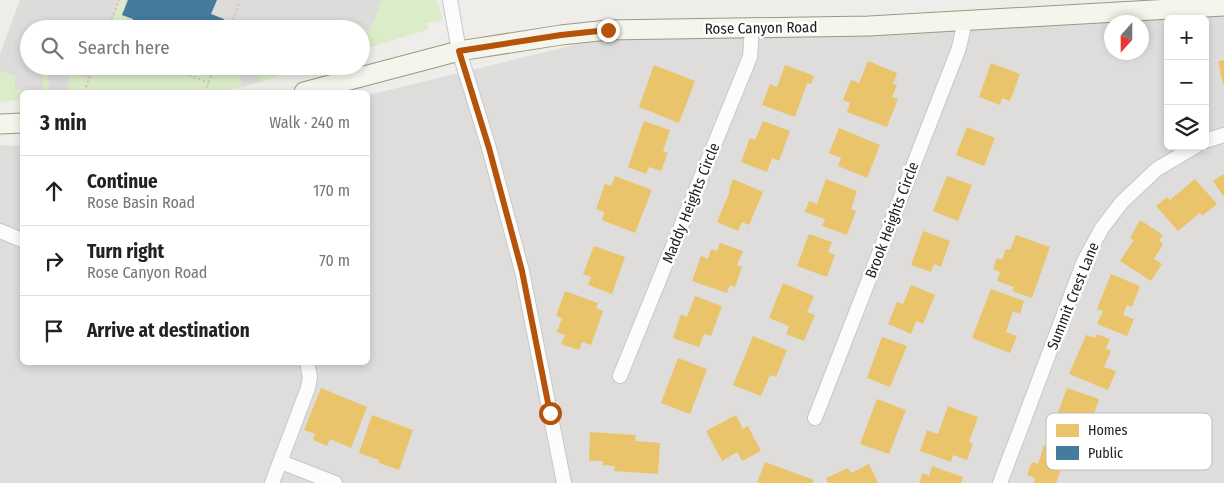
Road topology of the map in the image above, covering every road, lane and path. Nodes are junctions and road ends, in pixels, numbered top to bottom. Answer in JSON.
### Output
{"nodes":[{"id":1,"x":119,"y":0,"type":"edge"},
{"id":2,"x":240,"y":0,"type":"edge"},
{"id":3,"x":450,"y":0,"type":"edge"},
{"id":4,"x":1224,"y":6,"type":"edge"},
{"id":5,"x":111,"y":20,"type":"edge"},
{"id":6,"x":232,"y":20,"type":"edge"},
{"id":7,"x":964,"y":21,"type":"junction"},
{"id":8,"x":752,"y":28,"type":"junction"},
{"id":9,"x":459,"y":51,"type":"junction"},
{"id":10,"x":91,"y":75,"type":"edge"},
{"id":11,"x":188,"y":75,"type":"edge"},
{"id":12,"x":212,"y":75,"type":"edge"},
{"id":13,"x":368,"y":75,"type":"edge"},
{"id":14,"x":370,"y":75,"type":"edge"},
{"id":15,"x":209,"y":83,"type":"junction"},
{"id":16,"x":85,"y":90,"type":"edge"},
{"id":17,"x":206,"y":90,"type":"edge"},
{"id":18,"x":312,"y":90,"type":"edge"},
{"id":19,"x":20,"y":123,"type":"edge"},
{"id":20,"x":0,"y":124,"type":"edge"},
{"id":21,"x":1224,"y":135,"type":"edge"},
{"id":22,"x":1209,"y":140,"type":"edge"},
{"id":23,"x":1189,"y":150,"type":"edge"},
{"id":24,"x":0,"y":232,"type":"edge"},
{"id":25,"x":20,"y":239,"type":"edge"},
{"id":26,"x":308,"y":365,"type":"edge"},
{"id":27,"x":620,"y":376,"type":"dead end"},
{"id":28,"x":815,"y":418,"type":"dead end"},
{"id":29,"x":280,"y":462,"type":"junction"},
{"id":30,"x":272,"y":483,"type":"edge"},
{"id":31,"x":335,"y":483,"type":"edge"},
{"id":32,"x":564,"y":483,"type":"edge"},
{"id":33,"x":1000,"y":483,"type":"edge"}],
"edges":[{"from":1,"to":5,"type":"path"},
{"from":2,"to":6,"type":"path"},
{"from":3,"to":9,"type":"street"},
{"from":4,"to":7,"type":"street","name":"Rose Canyon Road"},
{"from":7,"to":8,"type":"street","name":"Rose Canyon Road"},
{"from":7,"to":28,"type":"street","name":"Brook Heights Circle"},
{"from":8,"to":9,"type":"street","name":"Rose Canyon Road"},
{"from":8,"to":27,"type":"street","name":"Maddy Heights Circle"},
{"from":9,"to":14,"type":"street","name":"Rose Canyon Road"},
{"from":9,"to":32,"type":"street"},
{"from":10,"to":16,"type":"path"},
{"from":11,"to":15,"type":"path"},
{"from":12,"to":15,"type":"path"},
{"from":13,"to":18,"type":"street","name":"Rose Canyon Road"},
{"from":15,"to":17,"type":"path"},
{"from":19,"to":20,"type":"street"},
{"from":21,"to":22,"type":"street"},
{"from":23,"to":33,"type":"street","name":"Summit Crest Lane"},
{"from":24,"to":25,"type":"street"},
{"from":26,"to":29,"type":"street"},
{"from":29,"to":30,"type":"street"},
{"from":29,"to":31,"type":"street"}]}
